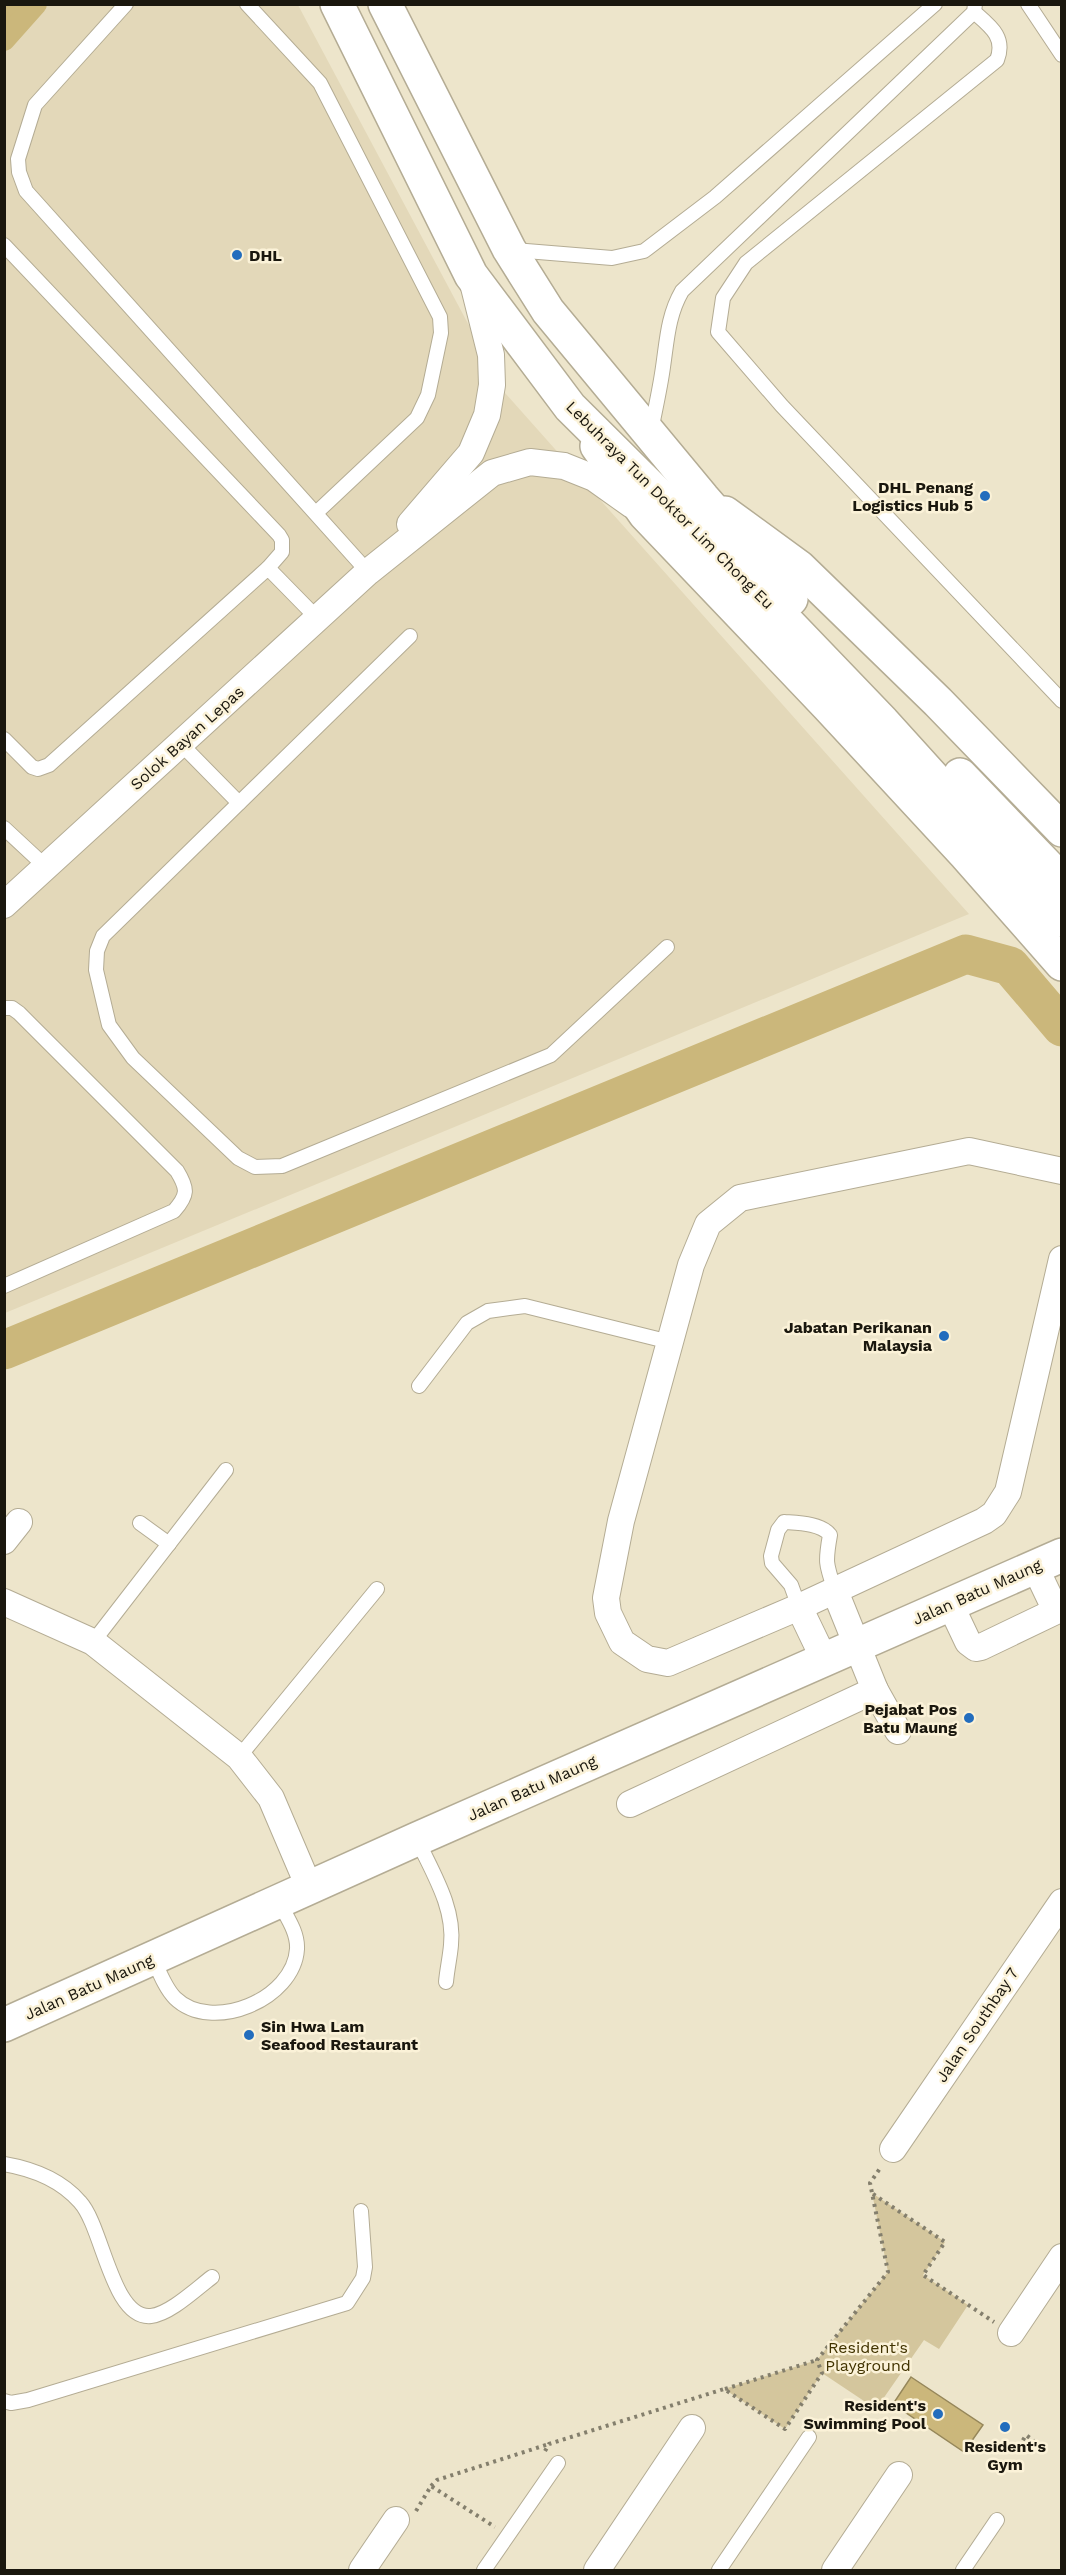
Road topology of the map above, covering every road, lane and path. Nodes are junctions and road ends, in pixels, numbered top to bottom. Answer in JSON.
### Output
{"nodes":[{"id":1,"x":126,"y":4,"type":"edge"},
{"id":2,"x":247,"y":4,"type":"edge"},
{"id":3,"x":337,"y":4,"type":"edge"},
{"id":4,"x":385,"y":4,"type":"edge"},
{"id":5,"x":935,"y":4,"type":"edge"},
{"id":6,"x":1028,"y":4,"type":"edge"},
{"id":7,"x":975,"y":8,"type":"edge"},
{"id":8,"x":1062,"y":55,"type":"edge"},
{"id":9,"x":4,"y":245,"type":"edge"},
{"id":10,"x":509,"y":249,"type":"junction"},
{"id":11,"x":471,"y":275,"type":"junction"},
{"id":12,"x":570,"y":407,"type":"junction"},
{"id":13,"x":650,"y":434,"type":"junction"},
{"id":14,"x":704,"y":498,"type":"junction"},
{"id":15,"x":316,"y":513,"type":"junction"},
{"id":16,"x":645,"y":514,"type":"junction"},
{"id":17,"x":268,"y":568,"type":"junction"},
{"id":18,"x":368,"y":572,"type":"junction"},
{"id":19,"x":793,"y":614,"type":"junction"},
{"id":20,"x":317,"y":618,"type":"junction"},
{"id":21,"x":410,"y":636,"type":"dead end"},
{"id":22,"x":1062,"y":701,"type":"edge"},
{"id":23,"x":4,"y":739,"type":"edge"},
{"id":24,"x":180,"y":744,"type":"junction"},
{"id":25,"x":239,"y":803,"type":"junction"},
{"id":26,"x":4,"y":828,"type":"edge"},
{"id":27,"x":1062,"y":830,"type":"edge"},
{"id":28,"x":46,"y":867,"type":"junction"},
{"id":29,"x":1062,"y":881,"type":"edge"},
{"id":30,"x":4,"y":905,"type":"edge"},
{"id":31,"x":1062,"y":920,"type":"edge"},
{"id":32,"x":667,"y":947,"type":"dead end"},
{"id":33,"x":1062,"y":964,"type":"edge"},
{"id":34,"x":4,"y":1008,"type":"edge"},
{"id":35,"x":1062,"y":1171,"type":"edge"},
{"id":36,"x":1062,"y":1259,"type":"edge"},
{"id":37,"x":4,"y":1286,"type":"edge"},
{"id":38,"x":670,"y":1342,"type":"junction"},
{"id":39,"x":419,"y":1386,"type":"dead end"},
{"id":40,"x":226,"y":1470,"type":"dead end"},
{"id":41,"x":140,"y":1523,"type":"dead end"},
{"id":42,"x":169,"y":1544,"type":"junction"},
{"id":43,"x":1048,"y":1561,"type":"edge"},
{"id":44,"x":377,"y":1589,"type":"dead end"},
{"id":45,"x":835,"y":1591,"type":"junction"},
{"id":46,"x":4,"y":1602,"type":"edge"},
{"id":47,"x":950,"y":1604,"type":"junction"},
{"id":48,"x":799,"y":1607,"type":"junction"},
{"id":49,"x":1059,"y":1617,"type":"edge"},
{"id":50,"x":93,"y":1642,"type":"junction"},
{"id":51,"x":858,"y":1644,"type":"junction"},
{"id":52,"x":824,"y":1659,"type":"junction"},
{"id":53,"x":875,"y":1690,"type":"junction"},
{"id":54,"x":898,"y":1731,"type":"dead end"},
{"id":55,"x":238,"y":1757,"type":"junction"},
{"id":56,"x":630,"y":1804,"type":"dead end"},
{"id":57,"x":417,"y":1839,"type":"junction"},
{"id":58,"x":309,"y":1887,"type":"junction"},
{"id":59,"x":279,"y":1902,"type":"junction"},
{"id":60,"x":1062,"y":1902,"type":"edge"},
{"id":61,"x":153,"y":1958,"type":"junction"},
{"id":62,"x":446,"y":1982,"type":"dead end"},
{"id":63,"x":4,"y":2025,"type":"edge"},
{"id":64,"x":893,"y":2149,"type":"joint"},
{"id":65,"x":4,"y":2164,"type":"edge"},
{"id":66,"x":872,"y":2193,"type":"junction"},
{"id":67,"x":361,"y":2211,"type":"dead end"},
{"id":68,"x":1062,"y":2257,"type":"edge"},
{"id":69,"x":212,"y":2277,"type":"dead end"},
{"id":70,"x":1011,"y":2333,"type":"joint"},
{"id":71,"x":817,"y":2360,"type":"junction"},
{"id":72,"x":724,"y":2389,"type":"junction"},
{"id":73,"x":4,"y":2401,"type":"edge"},
{"id":74,"x":692,"y":2428,"type":"dead end"},
{"id":75,"x":809,"y":2437,"type":"dead end"},
{"id":76,"x":1034,"y":2441,"type":"dead end"},
{"id":77,"x":549,"y":2444,"type":"junction"},
{"id":78,"x":1028,"y":2450,"type":"dead end"},
{"id":79,"x":543,"y":2453,"type":"dead end"},
{"id":80,"x":558,"y":2463,"type":"dead end"},
{"id":81,"x":899,"y":2475,"type":"dead end"},
{"id":82,"x":431,"y":2486,"type":"junction"},
{"id":83,"x":500,"y":2519,"type":"dead end"},
{"id":84,"x":396,"y":2520,"type":"joint"},
{"id":85,"x":997,"y":2520,"type":"dead end"},
{"id":86,"x":362,"y":2571,"type":"edge"},
{"id":87,"x":484,"y":2571,"type":"edge"},
{"id":88,"x":597,"y":2571,"type":"edge"},
{"id":89,"x":719,"y":2571,"type":"edge"},
{"id":90,"x":835,"y":2571,"type":"edge"},
{"id":91,"x":963,"y":2571,"type":"edge"}],
"edges":[{"from":1,"to":15,"type":"lane"},
{"from":2,"to":15,"type":"lane"},
{"from":3,"to":11,"type":"main road","name":"Lebuhraya Tun Doktor Lim Chong Eu"},
{"from":4,"to":10,"type":"main road","name":"Lebuhraya Tun Doktor Lim Chong Eu"},
{"from":5,"to":10,"type":"lane"},
{"from":6,"to":8,"type":"lane"},
{"from":7,"to":13,"type":"lane"},
{"from":7,"to":22,"type":"lane"},
{"from":9,"to":17,"type":"lane"},
{"from":10,"to":13,"type":"main road","name":"Lebuhraya Tun Doktor Lim Chong Eu"},
{"from":11,"to":12,"type":"main road","name":"Lebuhraya Tun Doktor Lim Chong Eu"},
{"from":11,"to":18,"type":"street","name":"Solok Bayan Lepas"},
{"from":12,"to":16,"type":"main road"},
{"from":12,"to":19,"type":"main road","name":"Lebuhraya Tun Doktor Lim Chong Eu"},
{"from":13,"to":14,"type":"main road","name":"Lebuhraya Tun Doktor Lim Chong Eu"},
{"from":14,"to":19,"type":"main road","name":"Lebuhraya Tun Doktor Lim Chong Eu"},
{"from":14,"to":27,"type":"main road"},
{"from":15,"to":18,"type":"lane"},
{"from":16,"to":18,"type":"street","name":"Solok Bayan Lepas"},
{"from":16,"to":33,"type":"main road"},
{"from":17,"to":20,"type":"lane"},
{"from":17,"to":23,"type":"lane"},
{"from":18,"to":20,"type":"street","name":"Solok Bayan Lepas"},
{"from":19,"to":29,"type":"main road","name":"Lebuhraya Tun Doktor Lim Chong Eu"},
{"from":19,"to":31,"type":"main road","name":"Lebuhraya Tun Doktor Lim Chong Eu"},
{"from":20,"to":24,"type":"street","name":"Solok Bayan Lepas"},
{"from":21,"to":25,"type":"lane"},
{"from":24,"to":25,"type":"lane"},
{"from":24,"to":28,"type":"street","name":"Solok Bayan Lepas"},
{"from":25,"to":32,"type":"lane"},
{"from":26,"to":28,"type":"lane"},
{"from":28,"to":30,"type":"street","name":"Solok Bayan Lepas"},
{"from":34,"to":37,"type":"lane"},
{"from":35,"to":38,"type":"street"},
{"from":36,"to":45,"type":"street"},
{"from":38,"to":39,"type":"lane"},
{"from":38,"to":48,"type":"street"},
{"from":40,"to":42,"type":"lane"},
{"from":41,"to":42,"type":"lane"},
{"from":42,"to":50,"type":"lane"},
{"from":43,"to":47,"type":"main road","name":"Jalan Batu Maung"},
{"from":43,"to":49,"type":"street"},
{"from":44,"to":55,"type":"lane"},
{"from":45,"to":48,"type":"street"},
{"from":45,"to":48,"type":"lane"},
{"from":45,"to":51,"type":"street"},
{"from":46,"to":50,"type":"street"},
{"from":47,"to":49,"type":"street"},
{"from":47,"to":51,"type":"main road","name":"Jalan Batu Maung"},
{"from":48,"to":52,"type":"street"},
{"from":50,"to":55,"type":"street"},
{"from":51,"to":52,"type":"main road","name":"Jalan Batu Maung"},
{"from":51,"to":53,"type":"street"},
{"from":52,"to":57,"type":"main road","name":"Jalan Batu Maung"},
{"from":53,"to":54,"type":"street"},
{"from":53,"to":56,"type":"street"},
{"from":55,"to":58,"type":"street"},
{"from":57,"to":58,"type":"main road","name":"Jalan Batu Maung"},
{"from":57,"to":62,"type":"lane"},
{"from":58,"to":59,"type":"main road","name":"Jalan Batu Maung"},
{"from":59,"to":61,"type":"main road","name":"Jalan Batu Maung"},
{"from":59,"to":61,"type":"lane"},
{"from":60,"to":64,"type":"street","name":"Jalan Southbay 7"},
{"from":61,"to":63,"type":"main road","name":"Jalan Batu Maung"},
{"from":64,"to":66,"type":"path"},
{"from":65,"to":69,"type":"lane"},
{"from":66,"to":70,"type":"path"},
{"from":66,"to":71,"type":"path"},
{"from":67,"to":73,"type":"lane"},
{"from":68,"to":70,"type":"street"},
{"from":71,"to":72,"type":"path"},
{"from":71,"to":72,"type":"path"},
{"from":72,"to":77,"type":"path"},
{"from":74,"to":88,"type":"street"},
{"from":75,"to":89,"type":"lane"},
{"from":76,"to":78,"type":"path"},
{"from":77,"to":79,"type":"path"},
{"from":77,"to":82,"type":"path"},
{"from":80,"to":87,"type":"lane"},
{"from":81,"to":90,"type":"street"},
{"from":82,"to":83,"type":"path"},
{"from":82,"to":84,"type":"path"},
{"from":84,"to":86,"type":"street"},
{"from":85,"to":91,"type":"lane"}]}
